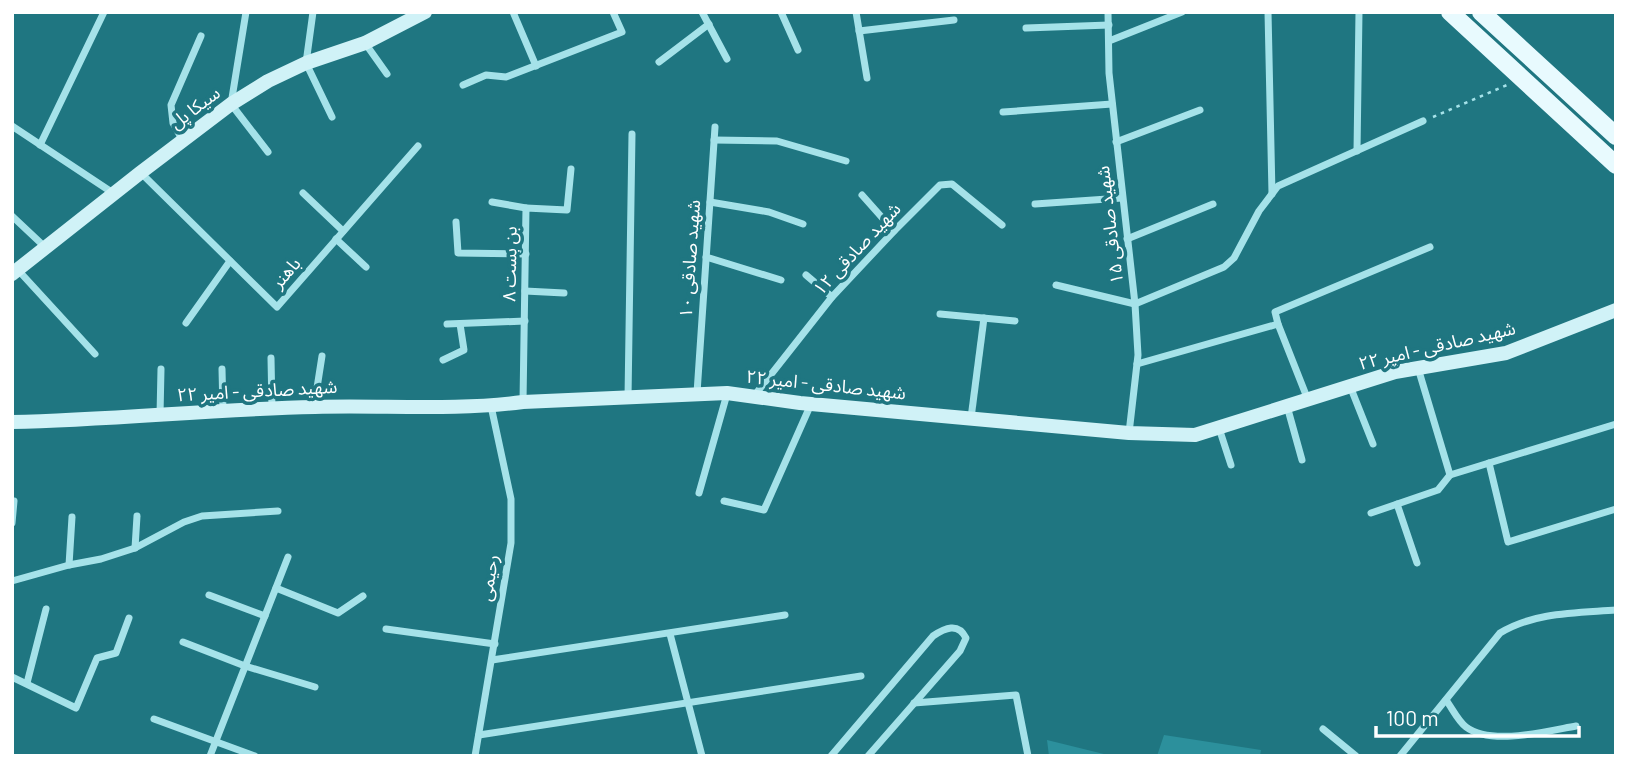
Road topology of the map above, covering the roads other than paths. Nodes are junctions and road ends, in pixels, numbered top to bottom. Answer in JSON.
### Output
{"nodes":[{"id":1,"x":104,"y":12,"type":"edge"},
{"id":2,"x":246,"y":12,"type":"edge"},
{"id":3,"x":313,"y":12,"type":"edge"},
{"id":4,"x":425,"y":12,"type":"edge"},
{"id":5,"x":513,"y":12,"type":"edge"},
{"id":6,"x":614,"y":12,"type":"edge"},
{"id":7,"x":702,"y":12,"type":"edge"},
{"id":8,"x":781,"y":12,"type":"edge"},
{"id":9,"x":856,"y":12,"type":"edge"},
{"id":10,"x":1108,"y":12,"type":"edge"},
{"id":11,"x":1182,"y":12,"type":"edge"},
{"id":12,"x":1268,"y":12,"type":"edge"},
{"id":13,"x":1359,"y":12,"type":"edge"},
{"id":14,"x":1450,"y":12,"type":"edge"},
{"id":15,"x":1481,"y":12,"type":"edge"},
{"id":16,"x":954,"y":20,"type":"dead end"},
{"id":17,"x":709,"y":24,"type":"junction"},
{"id":18,"x":1109,"y":25,"type":"junction"},
{"id":19,"x":1026,"y":28,"type":"dead end"},
{"id":20,"x":859,"y":31,"type":"junction"},
{"id":21,"x":201,"y":36,"type":"dead end"},
{"id":22,"x":1109,"y":41,"type":"junction"},
{"id":23,"x":365,"y":43,"type":"junction"},
{"id":24,"x":798,"y":50,"type":"dead end"},
{"id":25,"x":727,"y":59,"type":"dead end"},
{"id":26,"x":659,"y":62,"type":"dead end"},
{"id":27,"x":306,"y":63,"type":"junction"},
{"id":28,"x":536,"y":66,"type":"junction"},
{"id":29,"x":387,"y":74,"type":"dead end"},
{"id":30,"x":867,"y":78,"type":"dead end"},
{"id":31,"x":463,"y":85,"type":"dead end"},
{"id":32,"x":231,"y":104,"type":"junction"},
{"id":33,"x":1112,"y":104,"type":"junction"},
{"id":34,"x":1200,"y":110,"type":"dead end"},
{"id":35,"x":1003,"y":112,"type":"dead end"},
{"id":36,"x":332,"y":117,"type":"dead end"},
{"id":37,"x":1423,"y":121,"type":"road end"},
{"id":38,"x":12,"y":126,"type":"edge"},
{"id":39,"x":715,"y":127,"type":"dead end"},
{"id":40,"x":632,"y":134,"type":"dead end"},
{"id":41,"x":1616,"y":136,"type":"edge"},
{"id":42,"x":714,"y":140,"type":"junction"},
{"id":43,"x":183,"y":141,"type":"junction"},
{"id":44,"x":1116,"y":142,"type":"junction"},
{"id":45,"x":40,"y":145,"type":"junction"},
{"id":46,"x":418,"y":146,"type":"dead end"},
{"id":47,"x":1357,"y":151,"type":"junction"},
{"id":48,"x":268,"y":152,"type":"dead end"},
{"id":49,"x":846,"y":161,"type":"dead end"},
{"id":50,"x":1616,"y":165,"type":"edge"},
{"id":51,"x":570,"y":169,"type":"dead end"},
{"id":52,"x":140,"y":173,"type":"junction"},
{"id":53,"x":303,"y":193,"type":"dead end"},
{"id":54,"x":113,"y":194,"type":"junction"},
{"id":55,"x":862,"y":195,"type":"dead end"},
{"id":56,"x":1272,"y":195,"type":"junction"},
{"id":57,"x":1122,"y":198,"type":"junction"},
{"id":58,"x":492,"y":202,"type":"dead end"},
{"id":59,"x":710,"y":202,"type":"junction"},
{"id":60,"x":1035,"y":204,"type":"dead end"},
{"id":61,"x":1213,"y":204,"type":"dead end"},
{"id":62,"x":527,"y":208,"type":"junction"},
{"id":63,"x":12,"y":216,"type":"edge"},
{"id":64,"x":456,"y":222,"type":"dead end"},
{"id":65,"x":803,"y":224,"type":"dead end"},
{"id":66,"x":1002,"y":225,"type":"dead end"},
{"id":67,"x":343,"y":231,"type":"junction"},
{"id":68,"x":894,"y":231,"type":"junction"},
{"id":69,"x":336,"y":239,"type":"junction"},
{"id":70,"x":1127,"y":239,"type":"junction"},
{"id":71,"x":1430,"y":247,"type":"dead end"},
{"id":72,"x":47,"y":249,"type":"junction"},
{"id":73,"x":526,"y":254,"type":"junction"},
{"id":74,"x":706,"y":257,"type":"junction"},
{"id":75,"x":230,"y":261,"type":"junction"},
{"id":76,"x":366,"y":267,"type":"dead end"},
{"id":77,"x":15,"y":272,"type":"edge"},
{"id":78,"x":806,"y":275,"type":"dead end"},
{"id":79,"x":781,"y":280,"type":"dead end"},
{"id":80,"x":1056,"y":285,"type":"dead end"},
{"id":81,"x":525,"y":291,"type":"junction"},
{"id":82,"x":564,"y":293,"type":"dead end"},
{"id":83,"x":832,"y":297,"type":"junction"},
{"id":84,"x":1135,"y":304,"type":"junction"},
{"id":85,"x":1616,"y":310,"type":"edge"},
{"id":86,"x":940,"y":314,"type":"dead end"},
{"id":87,"x":984,"y":318,"type":"junction"},
{"id":88,"x":525,"y":321,"type":"junction"},
{"id":89,"x":1015,"y":321,"type":"dead end"},
{"id":90,"x":186,"y":323,"type":"dead end"},
{"id":91,"x":447,"y":324,"type":"dead end"},
{"id":92,"x":460,"y":324,"type":"junction"},
{"id":93,"x":1278,"y":324,"type":"junction"},
{"id":94,"x":95,"y":354,"type":"dead end"},
{"id":95,"x":322,"y":356,"type":"dead end"},
{"id":96,"x":271,"y":358,"type":"dead end"},
{"id":97,"x":443,"y":360,"type":"dead end"},
{"id":98,"x":1137,"y":364,"type":"junction"},
{"id":99,"x":1418,"y":368,"type":"junction"},
{"id":100,"x":161,"y":369,"type":"dead end"},
{"id":101,"x":222,"y":369,"type":"dead end"},
{"id":102,"x":1350,"y":386,"type":"junction"},
{"id":103,"x":697,"y":393,"type":"junction"},
{"id":104,"x":727,"y":393,"type":"junction"},
{"id":105,"x":754,"y":397,"type":"junction"},
{"id":106,"x":628,"y":398,"type":"junction"},
{"id":107,"x":1308,"y":400,"type":"junction"},
{"id":108,"x":523,"y":402,"type":"junction"},
{"id":109,"x":811,"y":404,"type":"junction"},
{"id":110,"x":491,"y":406,"type":"junction"},
{"id":111,"x":1287,"y":406,"type":"junction"},
{"id":112,"x":314,"y":407,"type":"junction"},
{"id":113,"x":272,"y":409,"type":"junction"},
{"id":114,"x":223,"y":412,"type":"junction"},
{"id":115,"x":160,"y":415,"type":"junction"},
{"id":116,"x":971,"y":419,"type":"junction"},
{"id":117,"x":12,"y":422,"type":"edge"},
{"id":118,"x":1616,"y":424,"type":"edge"},
{"id":119,"x":1219,"y":428,"type":"junction"},
{"id":120,"x":1129,"y":433,"type":"junction"},
{"id":121,"x":1373,"y":444,"type":"dead end"},
{"id":122,"x":1302,"y":460,"type":"dead end"},
{"id":123,"x":1489,"y":463,"type":"junction"},
{"id":124,"x":1231,"y":465,"type":"dead end"},
{"id":125,"x":1450,"y":475,"type":"junction"},
{"id":126,"x":699,"y":493,"type":"dead end"},
{"id":127,"x":14,"y":501,"type":"dead end"},
{"id":128,"x":724,"y":502,"type":"dead end"},
{"id":129,"x":1397,"y":504,"type":"junction"},
{"id":130,"x":1616,"y":509,"type":"edge"},
{"id":131,"x":278,"y":511,"type":"dead end"},
{"id":132,"x":1371,"y":513,"type":"dead end"},
{"id":133,"x":137,"y":516,"type":"dead end"},
{"id":134,"x":72,"y":517,"type":"dead end"},
{"id":135,"x":12,"y":523,"type":"edge"},
{"id":136,"x":135,"y":548,"type":"junction"},
{"id":137,"x":288,"y":558,"type":"dead end"},
{"id":138,"x":1417,"y":563,"type":"dead end"},
{"id":139,"x":69,"y":565,"type":"junction"},
{"id":140,"x":12,"y":581,"type":"edge"},
{"id":141,"x":276,"y":588,"type":"junction"},
{"id":142,"x":209,"y":595,"type":"dead end"},
{"id":143,"x":363,"y":596,"type":"dead end"},
{"id":144,"x":46,"y":609,"type":"dead end"},
{"id":145,"x":1616,"y":610,"type":"edge"},
{"id":146,"x":786,"y":615,"type":"dead end"},
{"id":147,"x":265,"y":616,"type":"junction"},
{"id":148,"x":129,"y":618,"type":"dead end"},
{"id":149,"x":386,"y":629,"type":"dead end"},
{"id":150,"x":670,"y":634,"type":"junction"},
{"id":151,"x":183,"y":642,"type":"dead end"},
{"id":152,"x":495,"y":644,"type":"junction"},
{"id":153,"x":492,"y":660,"type":"junction"},
{"id":154,"x":245,"y":666,"type":"junction"},
{"id":155,"x":861,"y":676,"type":"dead end"},
{"id":156,"x":12,"y":677,"type":"edge"},
{"id":157,"x":27,"y":683,"type":"junction"},
{"id":158,"x":314,"y":687,"type":"dead end"},
{"id":159,"x":1446,"y":700,"type":"junction"},
{"id":160,"x":688,"y":704,"type":"junction"},
{"id":161,"x":914,"y":704,"type":"junction"},
{"id":162,"x":154,"y":719,"type":"dead end"},
{"id":163,"x":1576,"y":726,"type":"dead end"},
{"id":164,"x":1323,"y":729,"type":"dead end"},
{"id":165,"x":479,"y":735,"type":"junction"},
{"id":166,"x":216,"y":742,"type":"junction"},
{"id":167,"x":211,"y":756,"type":"edge"},
{"id":168,"x":255,"y":756,"type":"edge"},
{"id":169,"x":475,"y":756,"type":"edge"},
{"id":170,"x":702,"y":756,"type":"edge"},
{"id":171,"x":831,"y":756,"type":"edge"},
{"id":172,"x":869,"y":756,"type":"edge"},
{"id":173,"x":1028,"y":756,"type":"edge"},
{"id":174,"x":1356,"y":756,"type":"edge"},
{"id":175,"x":1400,"y":756,"type":"edge"}],
"edges":[{"from":1,"to":45,"type":"street"},
{"from":2,"to":32,"type":"street"},
{"from":3,"to":27,"type":"street"},
{"from":4,"to":23,"type":"street","name":"سیکا پل"},
{"from":5,"to":28,"type":"street"},
{"from":6,"to":28,"type":"street"},
{"from":7,"to":17,"type":"street"},
{"from":8,"to":24,"type":"street"},
{"from":9,"to":20,"type":"street"},
{"from":10,"to":18,"type":"street","name":"شهید صادقی ۱۵"},
{"from":11,"to":22,"type":"street"},
{"from":12,"to":56,"type":"street"},
{"from":13,"to":47,"type":"street"},
{"from":14,"to":50,"type":"main road"},
{"from":15,"to":41,"type":"main road"},
{"from":16,"to":20,"type":"street"},
{"from":17,"to":25,"type":"street"},
{"from":17,"to":26,"type":"street"},
{"from":18,"to":19,"type":"street"},
{"from":18,"to":22,"type":"street","name":"شهید صادقی ۱۵"},
{"from":20,"to":30,"type":"street"},
{"from":21,"to":43,"type":"street"},
{"from":22,"to":33,"type":"street","name":"شهید صادقی ۱۵"},
{"from":23,"to":27,"type":"street","name":"سیکا پل"},
{"from":23,"to":29,"type":"street"},
{"from":27,"to":32,"type":"street","name":"سیکا پل"},
{"from":27,"to":36,"type":"street"},
{"from":28,"to":31,"type":"street"},
{"from":32,"to":43,"type":"street","name":"سیکا پل"},
{"from":32,"to":48,"type":"street"},
{"from":33,"to":35,"type":"street"},
{"from":33,"to":44,"type":"street","name":"شهید صادقی ۱۵"},
{"from":34,"to":44,"type":"street"},
{"from":37,"to":47,"type":"street"},
{"from":38,"to":45,"type":"street"},
{"from":39,"to":42,"type":"street","name":"شهید صادقی ۱۰"},
{"from":40,"to":106,"type":"street"},
{"from":42,"to":49,"type":"street"},
{"from":42,"to":59,"type":"street","name":"شهید صادقی ۱۰"},
{"from":43,"to":52,"type":"street","name":"سیکا پل"},
{"from":44,"to":57,"type":"street","name":"شهید صادقی ۱۵"},
{"from":45,"to":54,"type":"street"},
{"from":46,"to":67,"type":"street","name":"باهنر"},
{"from":47,"to":56,"type":"street"},
{"from":51,"to":62,"type":"street","name":"بن بست ۸"},
{"from":52,"to":54,"type":"street","name":"سیکا پل"},
{"from":52,"to":75,"type":"street","name":"باهنر"},
{"from":53,"to":67,"type":"street"},
{"from":54,"to":72,"type":"street","name":"سیکا پل"},
{"from":55,"to":68,"type":"street"},
{"from":56,"to":84,"type":"street"},
{"from":57,"to":60,"type":"street"},
{"from":57,"to":70,"type":"street","name":"شهید صادقی ۱۵"},
{"from":58,"to":62,"type":"street"},
{"from":59,"to":65,"type":"street"},
{"from":59,"to":74,"type":"street","name":"شهید صادقی ۱۰"},
{"from":61,"to":70,"type":"street"},
{"from":62,"to":73,"type":"street","name":"بن بست ۸"},
{"from":63,"to":72,"type":"street"},
{"from":64,"to":73,"type":"street"},
{"from":66,"to":68,"type":"street","name":"شهید صادقی ۱۲"},
{"from":67,"to":69,"type":"street","name":"باهنر"},
{"from":68,"to":83,"type":"street","name":"شهید صادقی ۱۲"},
{"from":69,"to":75,"type":"street","name":"باهنر"},
{"from":69,"to":76,"type":"street"},
{"from":70,"to":84,"type":"street","name":"شهید صادقی ۱۵"},
{"from":71,"to":93,"type":"street"},
{"from":72,"to":77,"type":"street","name":"سیکا پل"},
{"from":73,"to":81,"type":"street","name":"بن بست ۸"},
{"from":74,"to":79,"type":"street"},
{"from":74,"to":103,"type":"street","name":"شهید صادقی ۱۰"},
{"from":75,"to":90,"type":"street"},
{"from":77,"to":94,"type":"street"},
{"from":78,"to":83,"type":"street"},
{"from":80,"to":84,"type":"street"},
{"from":81,"to":82,"type":"street"},
{"from":81,"to":88,"type":"street","name":"بن بست ۸"},
{"from":83,"to":105,"type":"street","name":"شهید صادقی ۱۲"},
{"from":84,"to":98,"type":"street","name":"شهید صادقی ۱۵"},
{"from":85,"to":99,"type":"street","name":"شهید صادقی - امیر ۲۲"},
{"from":86,"to":87,"type":"street"},
{"from":87,"to":89,"type":"street"},
{"from":87,"to":116,"type":"street"},
{"from":88,"to":92,"type":"street"},
{"from":88,"to":108,"type":"street","name":"بن بست ۸"},
{"from":91,"to":92,"type":"street"},
{"from":92,"to":97,"type":"street"},
{"from":93,"to":98,"type":"street"},
{"from":93,"to":107,"type":"street"},
{"from":95,"to":112,"type":"street"},
{"from":96,"to":113,"type":"street"},
{"from":98,"to":120,"type":"street","name":"شهید صادقی ۱۵"},
{"from":99,"to":102,"type":"street","name":"شهید صادقی - امیر ۲۲"},
{"from":99,"to":125,"type":"street"},
{"from":100,"to":115,"type":"street"},
{"from":101,"to":114,"type":"street"},
{"from":102,"to":107,"type":"street","name":"شهید صادقی - امیر ۲۲"},
{"from":102,"to":121,"type":"street"},
{"from":103,"to":104,"type":"street","name":"شهید صادقی - امیر ۲۲"},
{"from":103,"to":106,"type":"street","name":"شهید صادقی - امیر ۲۲"},
{"from":104,"to":105,"type":"street","name":"شهید صادقی - امیر ۲۲"},
{"from":104,"to":126,"type":"street"},
{"from":105,"to":109,"type":"street","name":"شهید صادقی - امیر ۲۲"},
{"from":106,"to":108,"type":"street","name":"شهید صادقی - امیر ۲۲"},
{"from":107,"to":111,"type":"street","name":"شهید صادقی - امیر ۲۲"},
{"from":108,"to":110,"type":"street","name":"شهید صادقی - امیر ۲۲"},
{"from":109,"to":116,"type":"street","name":"شهید صادقی - امیر ۲۲"},
{"from":109,"to":128,"type":"street"},
{"from":110,"to":112,"type":"street","name":"شهید صادقی - امیر ۲۲"},
{"from":110,"to":152,"type":"street","name":"رحیمی"},
{"from":111,"to":119,"type":"street","name":"شهید صادقی - امیر ۲۲"},
{"from":111,"to":122,"type":"street"},
{"from":112,"to":113,"type":"street","name":"شهید صادقی - امیر ۲۲"},
{"from":113,"to":114,"type":"street","name":"شهید صادقی - امیر ۲۲"},
{"from":114,"to":115,"type":"street","name":"شهید صادقی - امیر ۲۲"},
{"from":115,"to":117,"type":"street","name":"شهید صادقی - امیر ۲۲"},
{"from":116,"to":120,"type":"street","name":"شهید صادقی - امیر ۲۲"},
{"from":118,"to":123,"type":"street"},
{"from":119,"to":120,"type":"street","name":"شهید صادقی - امیر ۲۲"},
{"from":119,"to":124,"type":"street"},
{"from":123,"to":125,"type":"street"},
{"from":123,"to":130,"type":"street"},
{"from":125,"to":129,"type":"street"},
{"from":127,"to":135,"type":"street"},
{"from":129,"to":132,"type":"street"},
{"from":129,"to":138,"type":"street"},
{"from":131,"to":136,"type":"street"},
{"from":133,"to":136,"type":"street"},
{"from":134,"to":139,"type":"street"},
{"from":136,"to":139,"type":"street"},
{"from":137,"to":141,"type":"street"},
{"from":139,"to":140,"type":"street"},
{"from":141,"to":143,"type":"street"},
{"from":141,"to":147,"type":"street"},
{"from":142,"to":147,"type":"street"},
{"from":144,"to":157,"type":"street"},
{"from":145,"to":159,"type":"street"},
{"from":146,"to":150,"type":"street"},
{"from":147,"to":154,"type":"street"},
{"from":148,"to":157,"type":"street"},
{"from":149,"to":152,"type":"street"},
{"from":150,"to":153,"type":"street"},
{"from":150,"to":160,"type":"street"},
{"from":151,"to":154,"type":"street"},
{"from":152,"to":153,"type":"street","name":"رحیمی"},
{"from":153,"to":165,"type":"street","name":"رحیمی"},
{"from":154,"to":158,"type":"street"},
{"from":154,"to":166,"type":"street"},
{"from":155,"to":160,"type":"street"},
{"from":156,"to":157,"type":"street"},
{"from":159,"to":163,"type":"street"},
{"from":159,"to":175,"type":"street"},
{"from":160,"to":165,"type":"street"},
{"from":160,"to":170,"type":"street"},
{"from":161,"to":171,"type":"street"},
{"from":161,"to":172,"type":"street"},
{"from":161,"to":173,"type":"street"},
{"from":162,"to":166,"type":"street"},
{"from":164,"to":174,"type":"street"},
{"from":165,"to":169,"type":"street","name":"رحیمی"},
{"from":166,"to":167,"type":"street"},
{"from":166,"to":168,"type":"street"}]}
